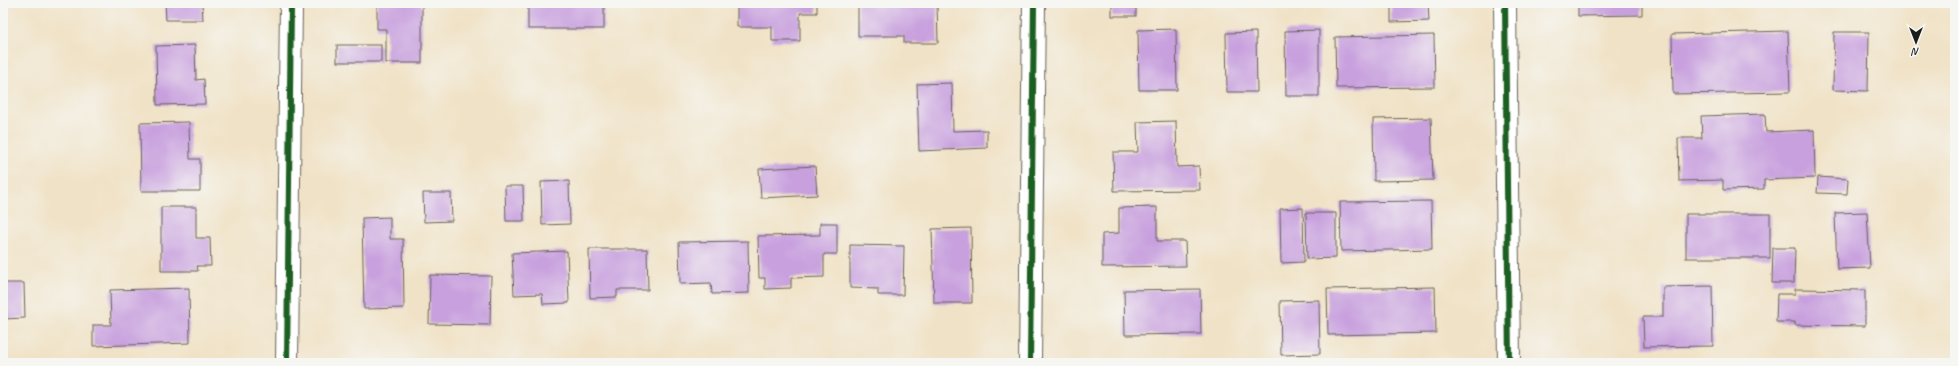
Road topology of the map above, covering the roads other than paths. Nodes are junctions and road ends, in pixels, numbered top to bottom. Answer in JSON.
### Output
{"nodes":[{"id":1,"x":291,"y":3,"type":"edge"},
{"id":2,"x":1034,"y":3,"type":"edge"},
{"id":3,"x":1505,"y":3,"type":"edge"},
{"id":4,"x":287,"y":363,"type":"edge"},
{"id":5,"x":1030,"y":363,"type":"edge"},
{"id":6,"x":1509,"y":363,"type":"edge"}],
"edges":[{"from":1,"to":4,"type":"street"},
{"from":2,"to":5,"type":"street"},
{"from":3,"to":6,"type":"street"}]}
